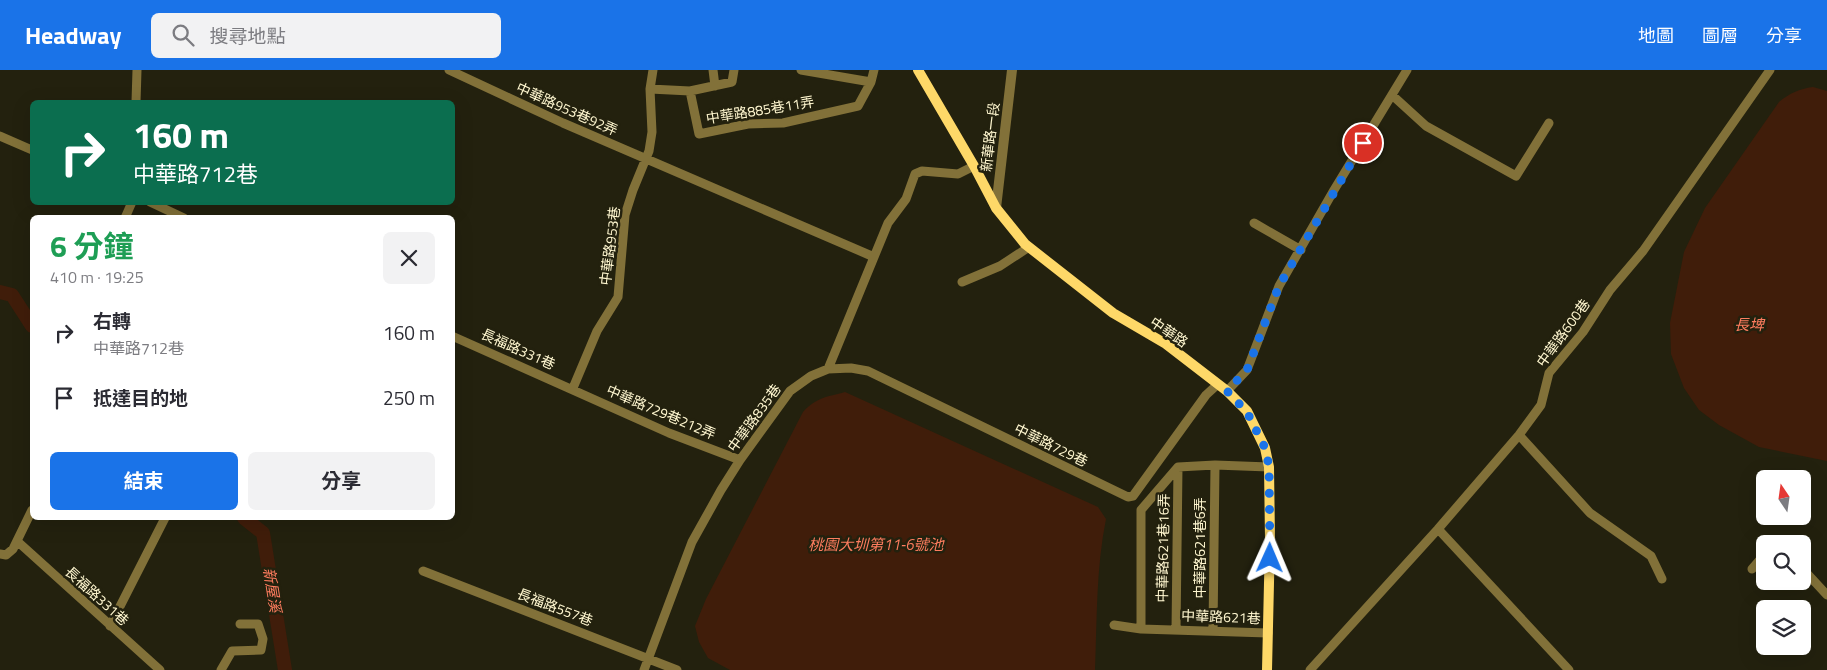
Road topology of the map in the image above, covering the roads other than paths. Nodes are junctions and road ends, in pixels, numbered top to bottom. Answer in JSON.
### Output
{"nodes":[{"id":1,"x":137,"y":70,"type":"edge"},
{"id":2,"x":450,"y":70,"type":"edge"},
{"id":3,"x":653,"y":70,"type":"edge"},
{"id":4,"x":713,"y":70,"type":"edge"},
{"id":5,"x":734,"y":70,"type":"edge"},
{"id":6,"x":801,"y":70,"type":"edge"},
{"id":7,"x":874,"y":70,"type":"edge"},
{"id":8,"x":918,"y":70,"type":"edge"},
{"id":9,"x":1012,"y":70,"type":"edge"},
{"id":10,"x":1407,"y":70,"type":"edge"},
{"id":11,"x":1770,"y":70,"type":"edge"},
{"id":12,"x":871,"y":82,"type":"junction"},
{"id":13,"x":715,"y":86,"type":"junction"},
{"id":14,"x":650,"y":89,"type":"junction"},
{"id":15,"x":690,"y":91,"type":"junction"},
{"id":16,"x":1392,"y":95,"type":"junction"},
{"id":17,"x":136,"y":100,"type":"edge"},
{"id":18,"x":1549,"y":123,"type":"dead end"},
{"id":19,"x":0,"y":136,"type":"edge"},
{"id":20,"x":30,"y":149,"type":"edge"},
{"id":21,"x":646,"y":159,"type":"junction"},
{"id":22,"x":974,"y":166,"type":"junction"},
{"id":23,"x":156,"y":205,"type":"edge"},
{"id":24,"x":996,"y":208,"type":"junction"},
{"id":25,"x":178,"y":215,"type":"edge"},
{"id":26,"x":1254,"y":223,"type":"dead end"},
{"id":27,"x":1029,"y":247,"type":"junction"},
{"id":28,"x":1301,"y":250,"type":"junction"},
{"id":29,"x":874,"y":257,"type":"junction"},
{"id":30,"x":962,"y":282,"type":"dead end"},
{"id":31,"x":455,"y":337,"type":"edge"},
{"id":32,"x":828,"y":369,"type":"junction"},
{"id":33,"x":1218,"y":384,"type":"junction"},
{"id":34,"x":573,"y":388,"type":"junction"},
{"id":35,"x":1227,"y":391,"type":"junction"},
{"id":36,"x":1519,"y":435,"type":"junction"},
{"id":37,"x":740,"y":460,"type":"junction"},
{"id":38,"x":1214,"y":465,"type":"junction"},
{"id":39,"x":1269,"y":466,"type":"junction"},
{"id":40,"x":1178,"y":467,"type":"junction"},
{"id":41,"x":30,"y":514,"type":"edge"},
{"id":42,"x":164,"y":520,"type":"edge"},
{"id":43,"x":1438,"y":529,"type":"junction"},
{"id":44,"x":17,"y":542,"type":"junction"},
{"id":45,"x":0,"y":554,"type":"edge"},
{"id":46,"x":1756,"y":564,"type":"edge"},
{"id":47,"x":1752,"y":569,"type":"dead end"},
{"id":48,"x":423,"y":571,"type":"dead end"},
{"id":49,"x":1811,"y":578,"type":"edge"},
{"id":50,"x":1662,"y":579,"type":"dead end"},
{"id":51,"x":1827,"y":595,"type":"edge"},
{"id":52,"x":240,"y":624,"type":"dead end"},
{"id":53,"x":1114,"y":625,"type":"dead end"},
{"id":54,"x":110,"y":626,"type":"junction"},
{"id":55,"x":1141,"y":629,"type":"junction"},
{"id":56,"x":1176,"y":630,"type":"junction"},
{"id":57,"x":1213,"y":630,"type":"junction"},
{"id":58,"x":1268,"y":633,"type":"junction"},
{"id":59,"x":648,"y":658,"type":"junction"},
{"id":60,"x":160,"y":670,"type":"edge"},
{"id":61,"x":221,"y":670,"type":"edge"},
{"id":62,"x":644,"y":670,"type":"edge"},
{"id":63,"x":677,"y":670,"type":"edge"},
{"id":64,"x":1268,"y":670,"type":"edge"},
{"id":65,"x":1310,"y":670,"type":"edge"},
{"id":66,"x":1569,"y":670,"type":"edge"}],
"edges":[{"from":1,"to":17,"type":"street"},
{"from":2,"to":21,"type":"street","name":"中華路953巷92弄"},
{"from":3,"to":14,"type":"street","name":"中華路953巷"},
{"from":4,"to":13,"type":"street"},
{"from":5,"to":13,"type":"street"},
{"from":6,"to":12,"type":"street"},
{"from":7,"to":12,"type":"street"},
{"from":8,"to":22,"type":"main road","name":"中華路"},
{"from":9,"to":24,"type":"street","name":"新華路一段"},
{"from":10,"to":16,"type":"street"},
{"from":11,"to":36,"type":"street","name":"中華路600巷"},
{"from":12,"to":15,"type":"street","name":"中華路885巷11弄"},
{"from":13,"to":15,"type":"street"},
{"from":14,"to":15,"type":"street"},
{"from":14,"to":21,"type":"street","name":"中華路953巷"},
{"from":16,"to":18,"type":"street"},
{"from":16,"to":28,"type":"street"},
{"from":19,"to":20,"type":"street"},
{"from":21,"to":29,"type":"street","name":"中華路953巷92弄"},
{"from":21,"to":34,"type":"street","name":"中華路953巷"},
{"from":22,"to":24,"type":"main road","name":"中華路"},
{"from":22,"to":29,"type":"street"},
{"from":23,"to":25,"type":"street"},
{"from":24,"to":27,"type":"main road","name":"中華路"},
{"from":26,"to":28,"type":"street"},
{"from":27,"to":30,"type":"street"},
{"from":27,"to":33,"type":"main road","name":"中華路"},
{"from":28,"to":35,"type":"street"},
{"from":29,"to":32,"type":"street"},
{"from":31,"to":34,"type":"street","name":"長福路331巷"},
{"from":32,"to":33,"type":"street","name":"中華路729巷"},
{"from":32,"to":37,"type":"street","name":"中華路835巷"},
{"from":33,"to":35,"type":"main road","name":"中華路"},
{"from":34,"to":37,"type":"street","name":"中華路729巷212弄"},
{"from":35,"to":39,"type":"main road","name":"中華路"},
{"from":36,"to":43,"type":"street","name":"中華路600巷"},
{"from":36,"to":50,"type":"street"},
{"from":37,"to":59,"type":"street","name":"中華路835巷"},
{"from":38,"to":39,"type":"street"},
{"from":38,"to":40,"type":"street"},
{"from":38,"to":57,"type":"street","name":"中華路621巷6弄"},
{"from":39,"to":58,"type":"main road","name":"中華路"},
{"from":40,"to":55,"type":"street"},
{"from":40,"to":56,"type":"street","name":"中華路621巷16弄"},
{"from":41,"to":44,"type":"street"},
{"from":42,"to":54,"type":"street"},
{"from":43,"to":65,"type":"street","name":"中華路600巷"},
{"from":43,"to":66,"type":"street"},
{"from":44,"to":45,"type":"street"},
{"from":44,"to":54,"type":"street","name":"長福路331巷"},
{"from":46,"to":47,"type":"street"},
{"from":48,"to":59,"type":"street","name":"長福路557巷"},
{"from":49,"to":51,"type":"street"},
{"from":52,"to":61,"type":"street"},
{"from":53,"to":55,"type":"street","name":"中華路621巷"},
{"from":54,"to":60,"type":"street","name":"長福路331巷"},
{"from":55,"to":56,"type":"street","name":"中華路621巷"},
{"from":56,"to":57,"type":"street","name":"中華路621巷"},
{"from":57,"to":58,"type":"street","name":"中華路621巷"},
{"from":58,"to":64,"type":"main road","name":"中華路"},
{"from":59,"to":62,"type":"street","name":"中華路835巷"},
{"from":59,"to":63,"type":"street","name":"長福路557巷"}]}
